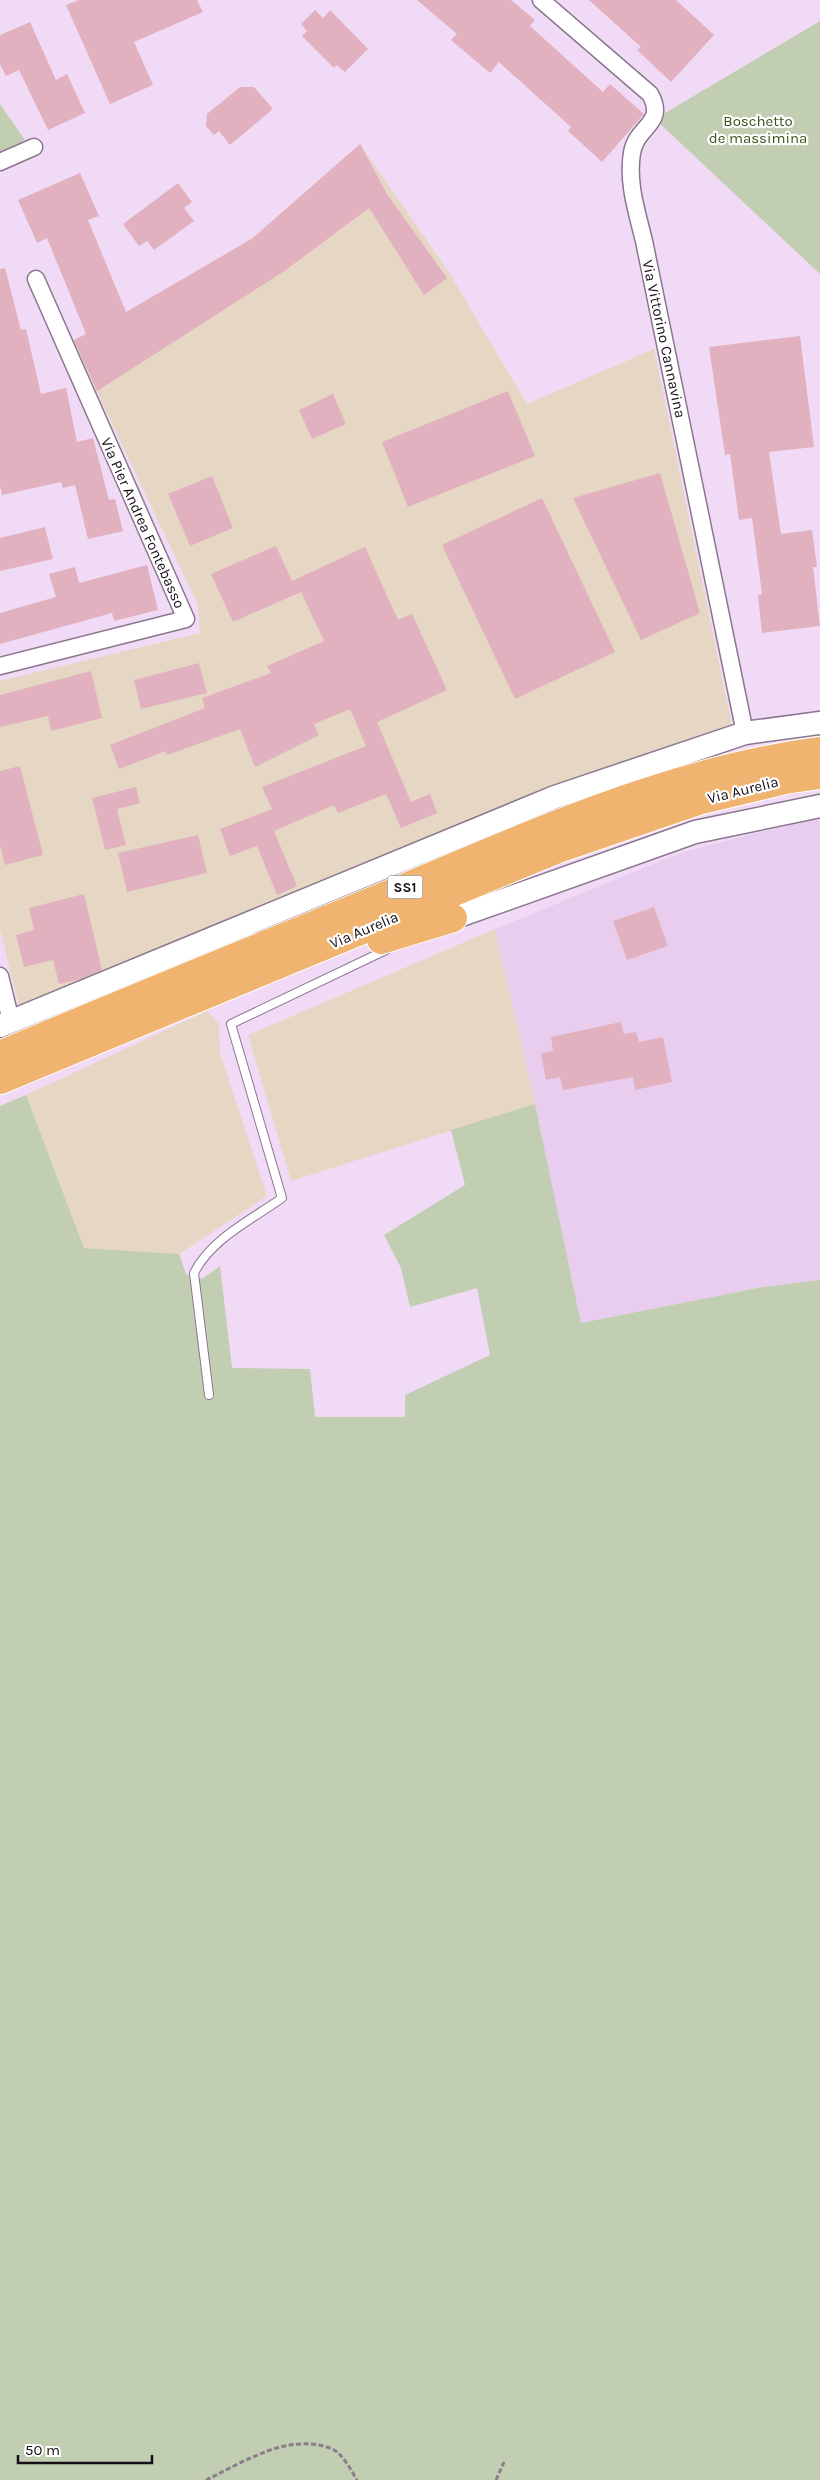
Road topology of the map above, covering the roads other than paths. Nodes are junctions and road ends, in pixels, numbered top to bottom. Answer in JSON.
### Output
{"nodes":[{"id":1,"x":541,"y":0,"type":"edge"},
{"id":2,"x":34,"y":147,"type":"dead end"},
{"id":3,"x":0,"y":162,"type":"edge"},
{"id":4,"x":36,"y":279,"type":"dead end"},
{"id":5,"x":0,"y":666,"type":"edge"},
{"id":6,"x":820,"y":723,"type":"edge"},
{"id":7,"x":745,"y":733,"type":"junction"},
{"id":8,"x":820,"y":751,"type":"edge"},
{"id":9,"x":820,"y":775,"type":"edge"},
{"id":10,"x":820,"y":806,"type":"edge"},
{"id":11,"x":453,"y":918,"type":"junction"},
{"id":12,"x":400,"y":943,"type":"dead end"},
{"id":13,"x":391,"y":948,"type":"dead end"},
{"id":14,"x":275,"y":967,"type":"junction"},
{"id":15,"x":0,"y":976,"type":"edge"},
{"id":16,"x":6,"y":1024,"type":"edge"},
{"id":17,"x":0,"y":1055,"type":"edge"},
{"id":18,"x":0,"y":1080,"type":"edge"},
{"id":19,"x":209,"y":1395,"type":"dead end"}],
"edges":[{"from":1,"to":7,"type":"street","name":"Via Vittorino Cannavina"},
{"from":2,"to":3,"type":"street"},
{"from":4,"to":5,"type":"street","name":"Via Pier Andrea Fontebasso"},
{"from":6,"to":7,"type":"street"},
{"from":7,"to":16,"type":"street"},
{"from":8,"to":17,"type":"highway","name":"Via Aurelia","number":"SS1"},
{"from":9,"to":14,"type":"highway","name":"Via Aurelia","number":"SS1"},
{"from":10,"to":11,"type":"street","name":"Via Aurelia"},
{"from":11,"to":12,"type":"lane"},
{"from":11,"to":14,"type":"highway"},
{"from":13,"to":19,"type":"lane"},
{"from":14,"to":18,"type":"highway","name":"Via Aurelia","number":"SS1"},
{"from":15,"to":16,"type":"street"}]}
